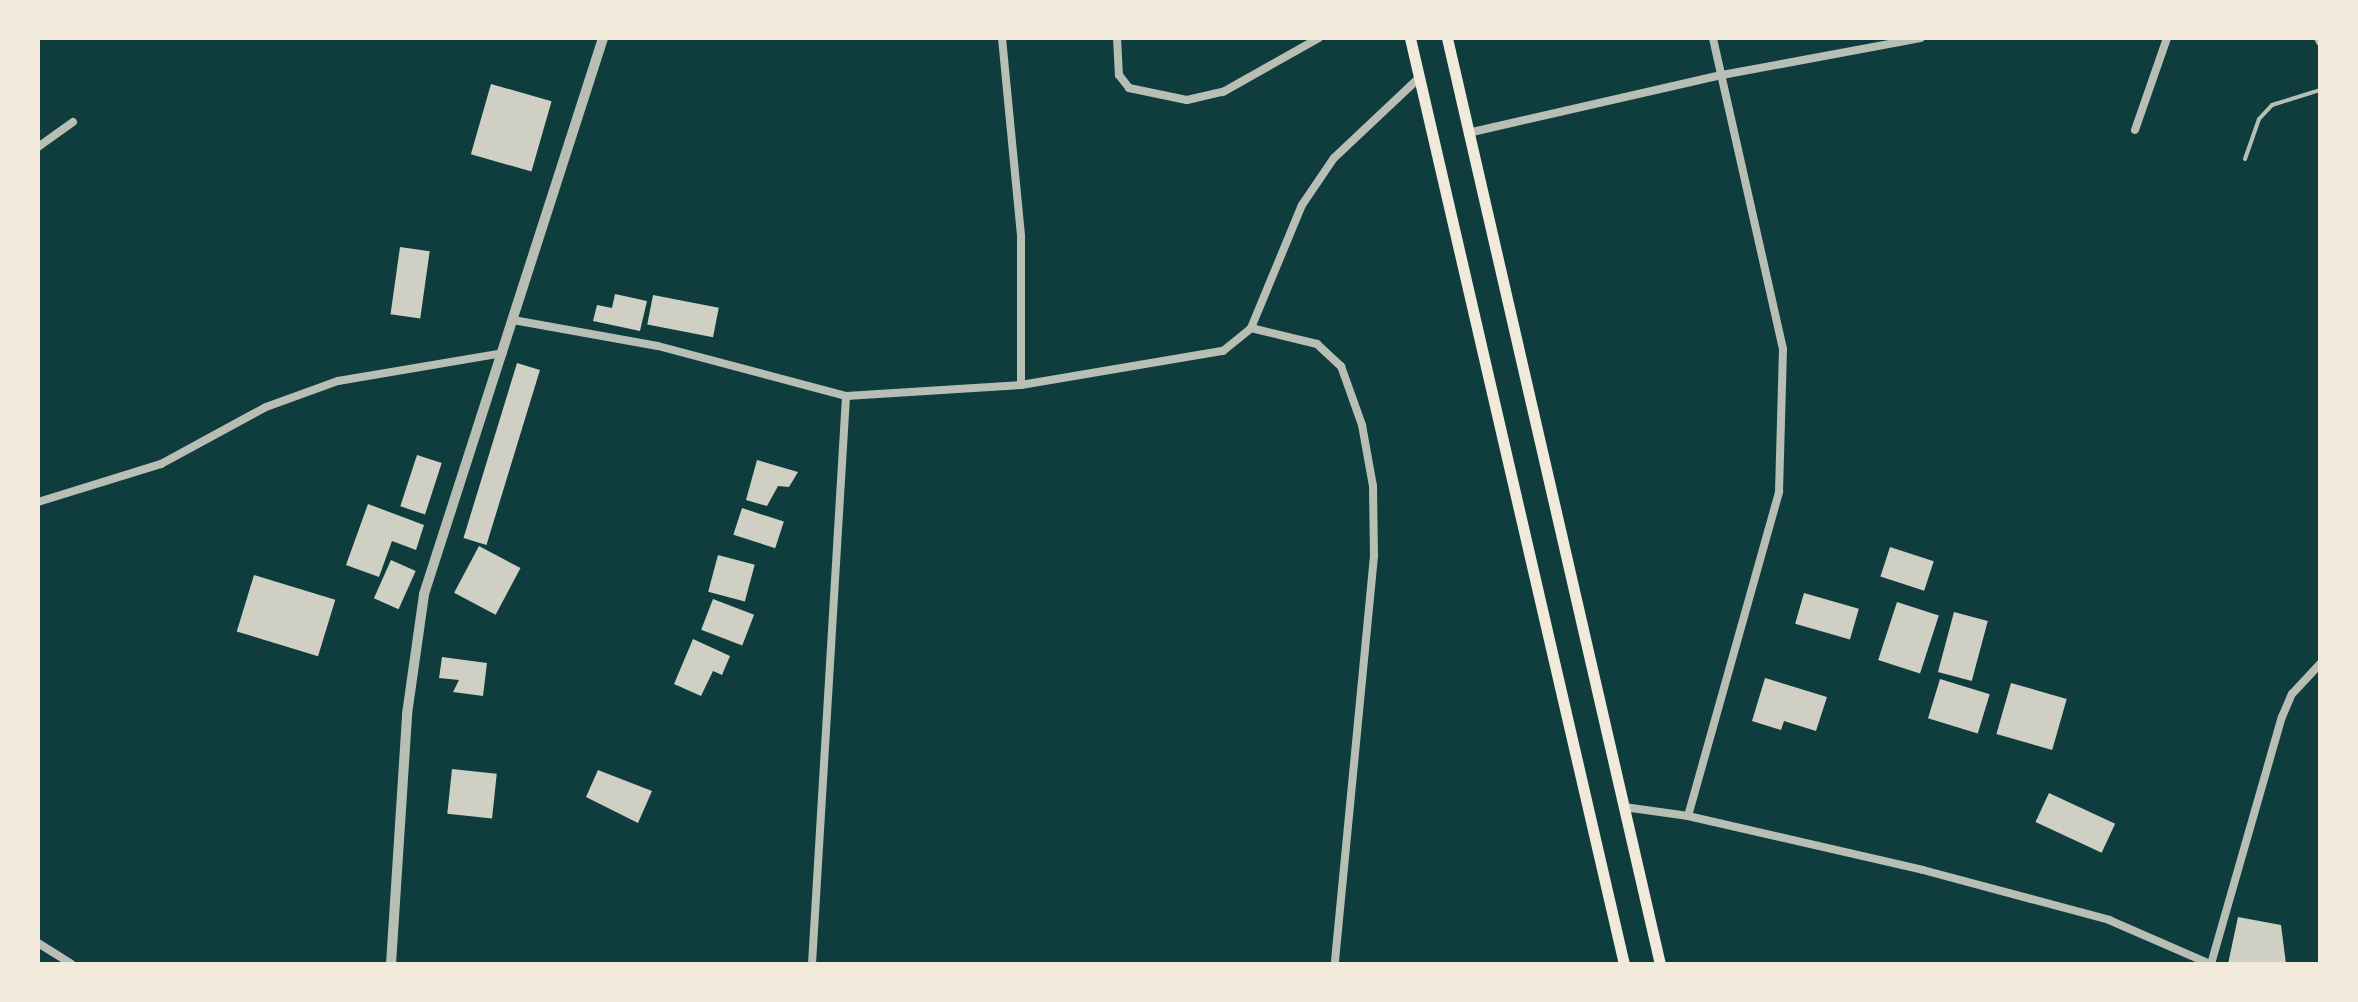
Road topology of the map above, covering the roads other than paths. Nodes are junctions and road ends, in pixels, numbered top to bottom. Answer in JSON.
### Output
{"nodes":[{"id":1,"x":603,"y":38,"type":"edge"},
{"id":2,"x":1002,"y":38,"type":"edge"},
{"id":3,"x":1117,"y":38,"type":"edge"},
{"id":4,"x":1319,"y":38,"type":"edge"},
{"id":5,"x":1410,"y":38,"type":"edge"},
{"id":6,"x":1447,"y":38,"type":"edge"},
{"id":7,"x":1713,"y":38,"type":"edge"},
{"id":8,"x":1921,"y":38,"type":"edge"},
{"id":9,"x":2167,"y":38,"type":"edge"},
{"id":10,"x":1722,"y":75,"type":"junction"},
{"id":11,"x":1419,"y":78,"type":"junction"},
{"id":12,"x":2320,"y":90,"type":"edge"},
{"id":13,"x":73,"y":122,"type":"dead end"},
{"id":14,"x":2135,"y":130,"type":"dead end"},
{"id":15,"x":1468,"y":133,"type":"junction"},
{"id":16,"x":38,"y":147,"type":"edge"},
{"id":17,"x":2245,"y":159,"type":"dead end"},
{"id":18,"x":513,"y":320,"type":"junction"},
{"id":19,"x":1251,"y":328,"type":"junction"},
{"id":20,"x":503,"y":353,"type":"junction"},
{"id":21,"x":1021,"y":385,"type":"junction"},
{"id":22,"x":846,"y":396,"type":"junction"},
{"id":23,"x":38,"y":502,"type":"edge"},
{"id":24,"x":2320,"y":664,"type":"edge"},
{"id":25,"x":1624,"y":807,"type":"junction"},
{"id":26,"x":1688,"y":816,"type":"junction"},
{"id":27,"x":38,"y":943,"type":"edge"},
{"id":28,"x":71,"y":964,"type":"edge"},
{"id":29,"x":391,"y":964,"type":"edge"},
{"id":30,"x":812,"y":964,"type":"edge"},
{"id":31,"x":1335,"y":964,"type":"edge"},
{"id":32,"x":1624,"y":964,"type":"edge"},
{"id":33,"x":1660,"y":964,"type":"edge"},
{"id":34,"x":2210,"y":964,"type":"edge"}],
"edges":[{"from":1,"to":18,"type":"street"},
{"from":2,"to":21,"type":"street"},
{"from":3,"to":4,"type":"street"},
{"from":5,"to":11,"type":"main road"},
{"from":6,"to":15,"type":"main road"},
{"from":7,"to":10,"type":"street"},
{"from":8,"to":10,"type":"street"},
{"from":9,"to":14,"type":"street"},
{"from":10,"to":15,"type":"street"},
{"from":10,"to":26,"type":"street"},
{"from":11,"to":19,"type":"street"},
{"from":11,"to":32,"type":"main road"},
{"from":12,"to":17,"type":"lane"},
{"from":13,"to":16,"type":"street"},
{"from":15,"to":25,"type":"main road"},
{"from":18,"to":20,"type":"street"},
{"from":18,"to":22,"type":"street"},
{"from":19,"to":21,"type":"street"},
{"from":19,"to":31,"type":"street"},
{"from":20,"to":23,"type":"street"},
{"from":20,"to":29,"type":"street"},
{"from":21,"to":22,"type":"street"},
{"from":22,"to":30,"type":"street"},
{"from":24,"to":34,"type":"street"},
{"from":25,"to":26,"type":"street"},
{"from":25,"to":33,"type":"main road"},
{"from":26,"to":34,"type":"street"},
{"from":27,"to":28,"type":"street"}]}
